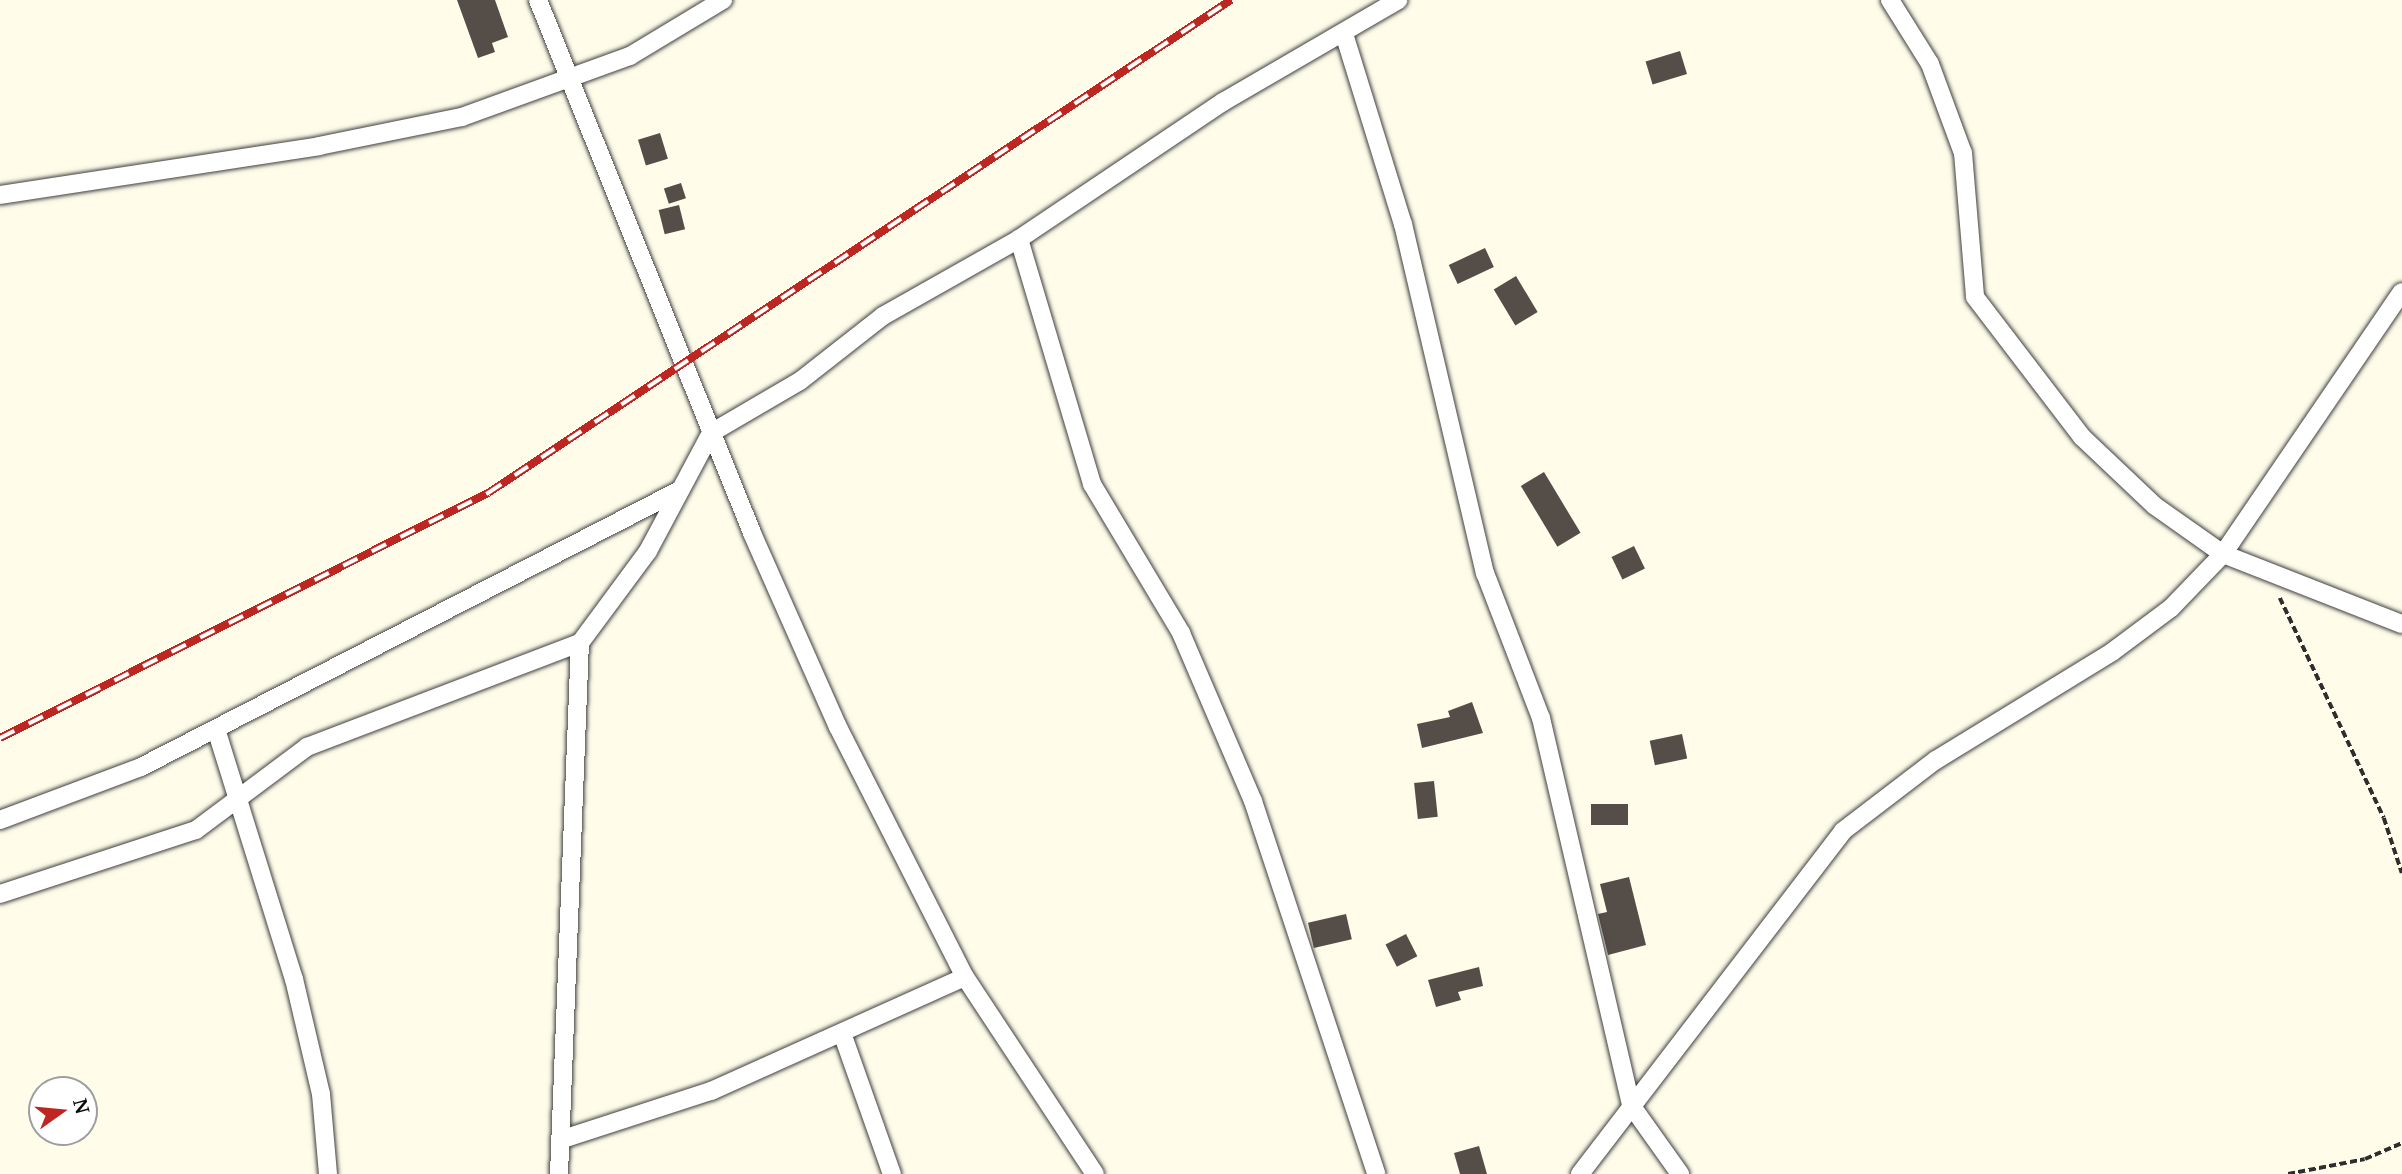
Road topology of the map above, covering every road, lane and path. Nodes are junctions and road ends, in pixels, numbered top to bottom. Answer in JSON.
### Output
{"nodes":[{"id":1,"x":538,"y":0,"type":"edge"},
{"id":2,"x":723,"y":0,"type":"edge"},
{"id":3,"x":1398,"y":0,"type":"edge"},
{"id":4,"x":1890,"y":0,"type":"edge"},
{"id":5,"x":1345,"y":37,"type":"junction"},
{"id":6,"x":566,"y":82,"type":"junction"},
{"id":7,"x":0,"y":195,"type":"edge"},
{"id":8,"x":1019,"y":239,"type":"junction"},
{"id":9,"x":2402,"y":292,"type":"edge"},
{"id":10,"x":711,"y":433,"type":"junction"},
{"id":11,"x":680,"y":491,"type":"junction"},
{"id":12,"x":2223,"y":554,"type":"junction"},
{"id":13,"x":2269,"y":573,"type":"junction"},
{"id":14,"x":2402,"y":624,"type":"edge"},
{"id":15,"x":580,"y":643,"type":"junction"},
{"id":16,"x":216,"y":729,"type":"junction"},
{"id":17,"x":239,"y":798,"type":"junction"},
{"id":18,"x":0,"y":820,"type":"edge"},
{"id":19,"x":2402,"y":873,"type":"edge"},
{"id":20,"x":0,"y":894,"type":"edge"},
{"id":21,"x":965,"y":977,"type":"junction"},
{"id":22,"x":842,"y":1033,"type":"junction"},
{"id":23,"x":1630,"y":1105,"type":"junction"},
{"id":24,"x":563,"y":1139,"type":"junction"},
{"id":25,"x":2402,"y":1143,"type":"edge"},
{"id":26,"x":328,"y":1174,"type":"edge"},
{"id":27,"x":559,"y":1174,"type":"edge"},
{"id":28,"x":892,"y":1174,"type":"edge"},
{"id":29,"x":1095,"y":1174,"type":"edge"},
{"id":30,"x":1376,"y":1174,"type":"edge"},
{"id":31,"x":1580,"y":1174,"type":"edge"},
{"id":32,"x":1680,"y":1174,"type":"edge"},
{"id":33,"x":2288,"y":1174,"type":"edge"}],
"edges":[{"from":1,"to":6,"type":"street"},
{"from":2,"to":6,"type":"street"},
{"from":3,"to":5,"type":"street"},
{"from":4,"to":12,"type":"street"},
{"from":5,"to":8,"type":"street"},
{"from":5,"to":23,"type":"street"},
{"from":6,"to":7,"type":"street"},
{"from":6,"to":10,"type":"street"},
{"from":8,"to":10,"type":"street"},
{"from":8,"to":30,"type":"street"},
{"from":9,"to":12,"type":"street"},
{"from":10,"to":11,"type":"street"},
{"from":10,"to":21,"type":"street"},
{"from":11,"to":15,"type":"street"},
{"from":11,"to":16,"type":"street"},
{"from":12,"to":13,"type":"street"},
{"from":12,"to":23,"type":"street"},
{"from":13,"to":14,"type":"street"},
{"from":13,"to":19,"type":"path"},
{"from":15,"to":17,"type":"street"},
{"from":15,"to":24,"type":"street"},
{"from":16,"to":17,"type":"street"},
{"from":16,"to":18,"type":"street"},
{"from":17,"to":20,"type":"street"},
{"from":17,"to":26,"type":"street"},
{"from":21,"to":22,"type":"street"},
{"from":21,"to":29,"type":"street"},
{"from":22,"to":24,"type":"street"},
{"from":22,"to":28,"type":"street"},
{"from":23,"to":31,"type":"street"},
{"from":23,"to":32,"type":"street"},
{"from":24,"to":27,"type":"street"},
{"from":25,"to":33,"type":"path"}]}
